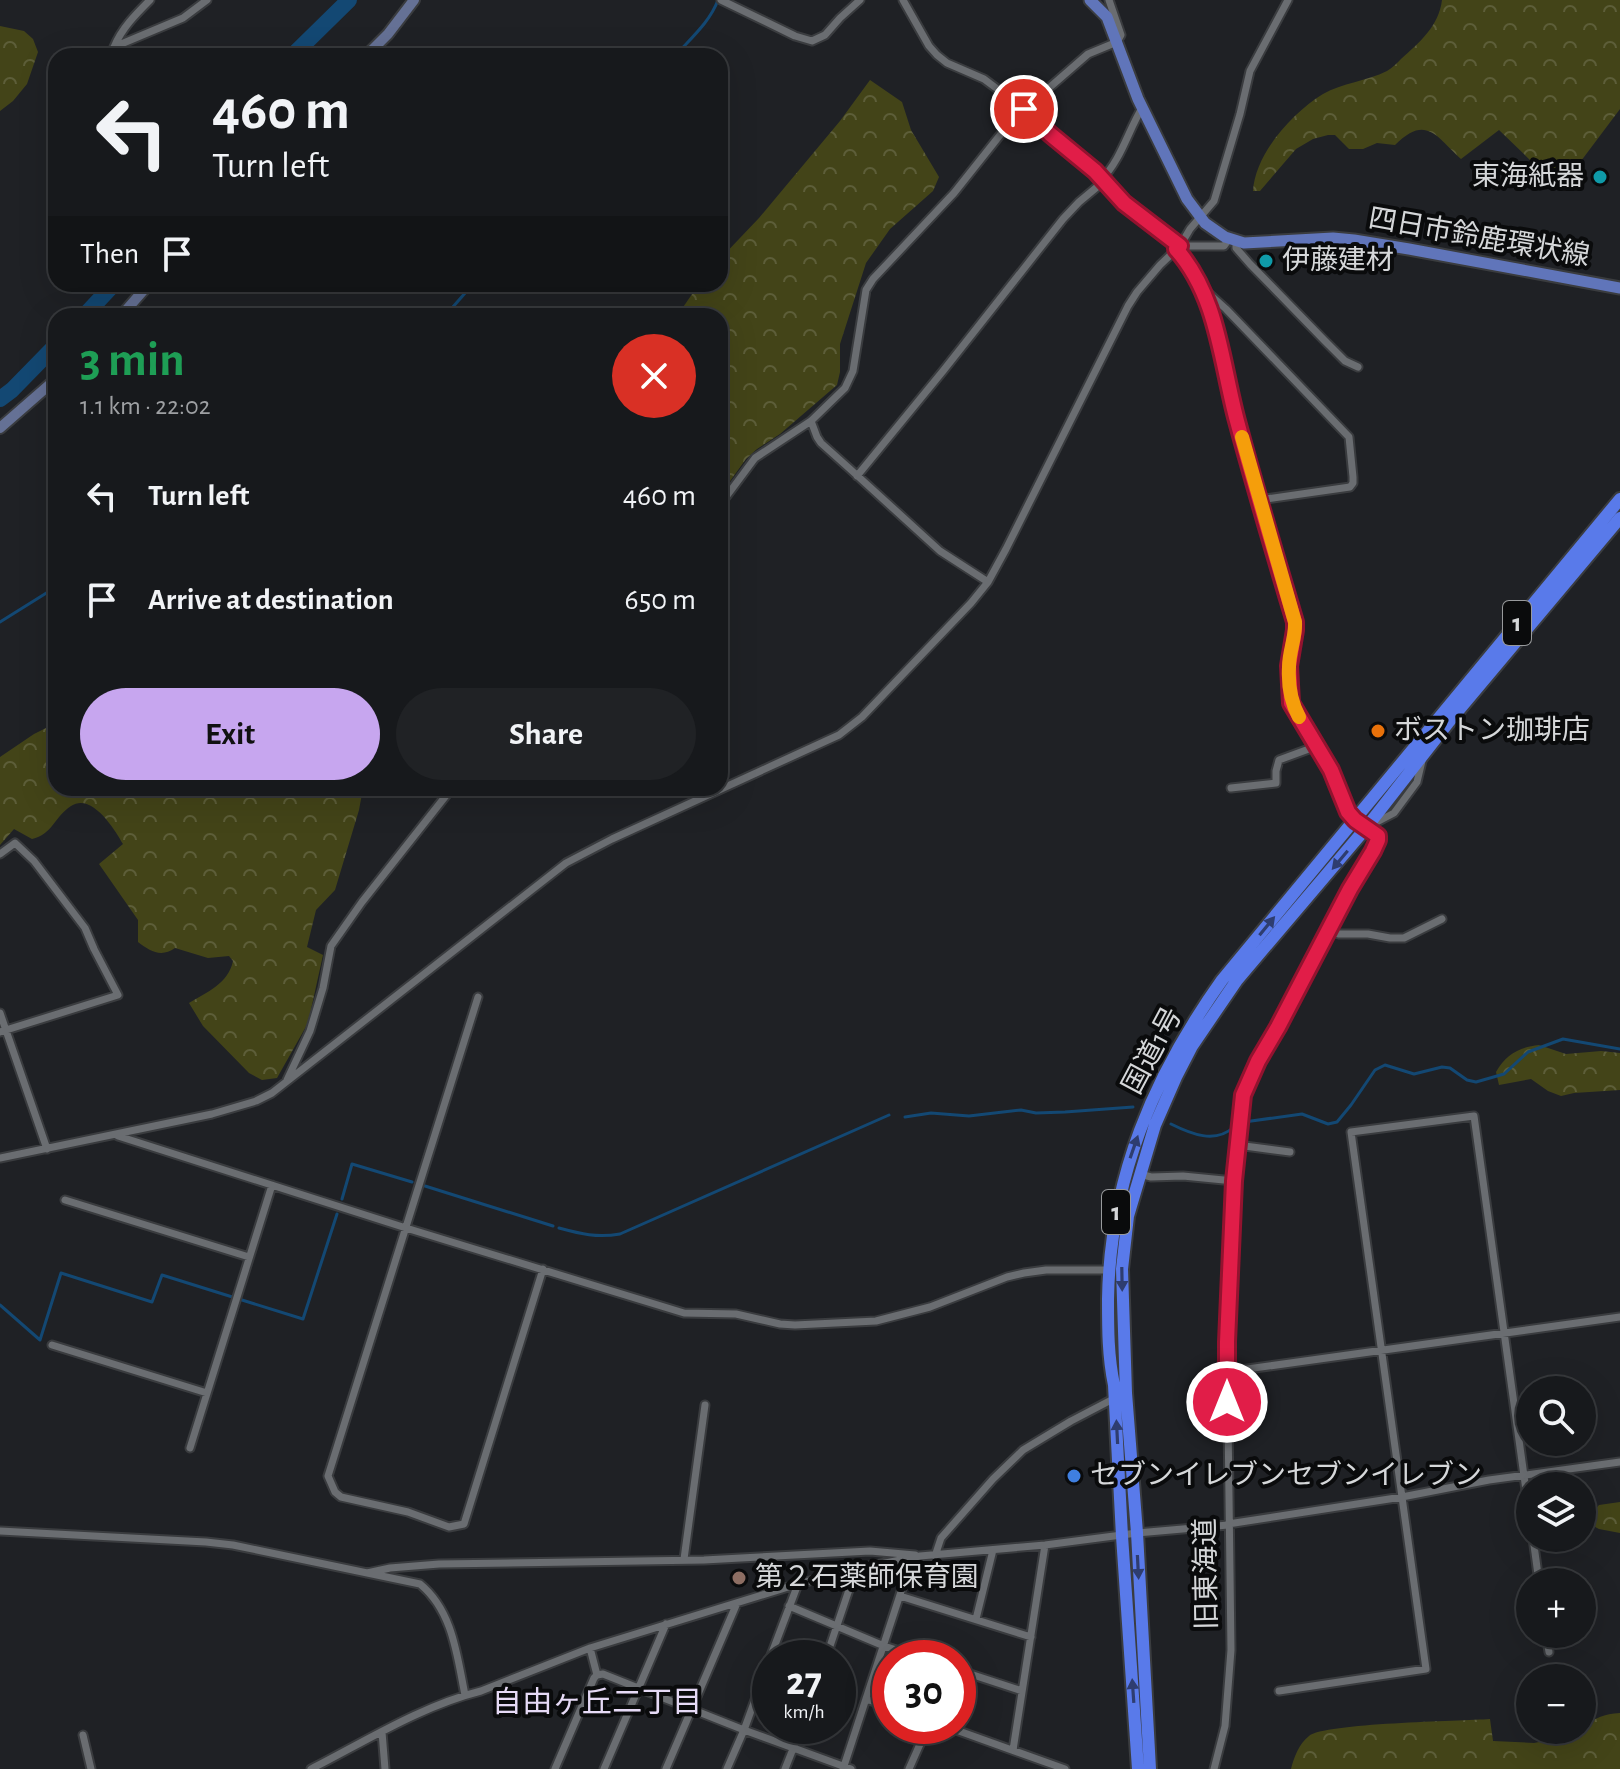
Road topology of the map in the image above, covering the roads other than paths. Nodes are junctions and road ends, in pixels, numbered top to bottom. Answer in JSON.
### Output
{"nodes":[{"id":1,"x":150,"y":0,"type":"edge"},
{"id":2,"x":207,"y":0,"type":"edge"},
{"id":3,"x":414,"y":0,"type":"edge"},
{"id":4,"x":722,"y":0,"type":"edge"},
{"id":5,"x":860,"y":0,"type":"edge"},
{"id":6,"x":903,"y":0,"type":"edge"},
{"id":7,"x":1090,"y":0,"type":"edge"},
{"id":8,"x":1109,"y":0,"type":"edge"},
{"id":9,"x":1288,"y":0,"type":"edge"},
{"id":10,"x":1117,"y":42,"type":"junction"},
{"id":11,"x":374,"y":48,"type":"edge"},
{"id":12,"x":1142,"y":108,"type":"junction"},
{"id":13,"x":1024,"y":109,"type":"junction"},
{"id":14,"x":1102,"y":181,"type":"junction"},
{"id":15,"x":1199,"y":218,"type":"junction"},
{"id":16,"x":1232,"y":240,"type":"junction"},
{"id":17,"x":1178,"y":247,"type":"junction"},
{"id":18,"x":1620,"y":288,"type":"edge"},
{"id":19,"x":1203,"y":289,"type":"junction"},
{"id":20,"x":142,"y":292,"type":"edge"},
{"id":21,"x":128,"y":308,"type":"edge"},
{"id":22,"x":1358,"y":367,"type":"dead end"},
{"id":23,"x":48,"y":386,"type":"edge"},
{"id":24,"x":811,"y":421,"type":"junction"},
{"id":25,"x":0,"y":428,"type":"edge"},
{"id":26,"x":857,"y":476,"type":"junction"},
{"id":27,"x":728,"y":494,"type":"edge"},
{"id":28,"x":1620,"y":499,"type":"edge"},
{"id":29,"x":1259,"y":500,"type":"junction"},
{"id":30,"x":1620,"y":518,"type":"edge"},
{"id":31,"x":1574,"y":564,"type":"junction"},
{"id":32,"x":988,"y":582,"type":"junction"},
{"id":33,"x":1547,"y":596,"type":"junction"},
{"id":34,"x":1317,"y":746,"type":"junction"},
{"id":35,"x":1424,"y":755,"type":"junction"},
{"id":36,"x":728,"y":786,"type":"edge"},
{"id":37,"x":1231,"y":788,"type":"dead end"},
{"id":38,"x":446,"y":796,"type":"edge"},
{"id":39,"x":705,"y":796,"type":"edge"},
{"id":40,"x":1355,"y":820,"type":"junction"},
{"id":41,"x":1366,"y":828,"type":"junction"},
{"id":42,"x":0,"y":854,"type":"edge"},
{"id":43,"x":1442,"y":919,"type":"dead end"},
{"id":44,"x":1327,"y":931,"type":"junction"},
{"id":45,"x":478,"y":997,"type":"dead end"},
{"id":46,"x":1207,"y":1011,"type":"junction"},
{"id":47,"x":0,"y":1013,"type":"edge"},
{"id":48,"x":3,"y":1032,"type":"edge"},
{"id":49,"x":287,"y":1082,"type":"junction"},
{"id":50,"x":116,"y":1135,"type":"junction"},
{"id":51,"x":1237,"y":1145,"type":"junction"},
{"id":52,"x":47,"y":1149,"type":"junction"},
{"id":53,"x":1290,"y":1152,"type":"dead end"},
{"id":54,"x":0,"y":1158,"type":"edge"},
{"id":55,"x":1140,"y":1174,"type":"junction"},
{"id":56,"x":1234,"y":1181,"type":"junction"},
{"id":57,"x":272,"y":1185,"type":"junction"},
{"id":58,"x":65,"y":1200,"type":"dead end"},
{"id":59,"x":406,"y":1228,"type":"junction"},
{"id":60,"x":249,"y":1257,"type":"junction"},
{"id":61,"x":543,"y":1269,"type":"junction"},
{"id":62,"x":1109,"y":1270,"type":"junction"},
{"id":63,"x":1620,"y":1317,"type":"edge"},
{"id":64,"x":1504,"y":1333,"type":"junction"},
{"id":65,"x":52,"y":1345,"type":"dead end"},
{"id":66,"x":1381,"y":1350,"type":"junction"},
{"id":67,"x":1226,"y":1372,"type":"junction"},
{"id":68,"x":207,"y":1393,"type":"junction"},
{"id":69,"x":1120,"y":1396,"type":"junction"},
{"id":70,"x":705,"y":1405,"type":"dead end"},
{"id":71,"x":190,"y":1448,"type":"dead end"},
{"id":72,"x":1620,"y":1462,"type":"edge"},
{"id":73,"x":1523,"y":1472,"type":"edge"},
{"id":74,"x":1545,"y":1472,"type":"edge"},
{"id":75,"x":1516,"y":1476,"type":"edge"},
{"id":76,"x":1402,"y":1497,"type":"junction"},
{"id":77,"x":1228,"y":1524,"type":"junction"},
{"id":78,"x":0,"y":1531,"type":"edge"},
{"id":79,"x":1137,"y":1533,"type":"junction"},
{"id":80,"x":1122,"y":1536,"type":"junction"},
{"id":81,"x":1045,"y":1545,"type":"junction"},
{"id":82,"x":993,"y":1550,"type":"junction"},
{"id":83,"x":935,"y":1556,"type":"junction"},
{"id":84,"x":916,"y":1557,"type":"junction"},
{"id":85,"x":684,"y":1559,"type":"junction"},
{"id":86,"x":856,"y":1569,"type":"junction"},
{"id":87,"x":367,"y":1573,"type":"junction"},
{"id":88,"x":798,"y":1584,"type":"junction"},
{"id":89,"x":900,"y":1596,"type":"junction"},
{"id":90,"x":737,"y":1603,"type":"junction"},
{"id":91,"x":789,"y":1606,"type":"junction"},
{"id":92,"x":976,"y":1619,"type":"junction"},
{"id":93,"x":666,"y":1624,"type":"junction"},
{"id":94,"x":837,"y":1626,"type":"junction"},
{"id":95,"x":1031,"y":1637,"type":"junction"},
{"id":96,"x":777,"y":1640,"type":"edge"},
{"id":97,"x":832,"y":1640,"type":"edge"},
{"id":98,"x":886,"y":1640,"type":"edge"},
{"id":99,"x":872,"y":1641,"type":"edge"},
{"id":100,"x":590,"y":1648,"type":"junction"},
{"id":101,"x":1548,"y":1648,"type":"edge"},
{"id":102,"x":1549,"y":1652,"type":"dead end"},
{"id":103,"x":597,"y":1675,"type":"junction"},
{"id":104,"x":976,"y":1676,"type":"edge"},
{"id":105,"x":872,"y":1681,"type":"edge"},
{"id":106,"x":638,"y":1688,"type":"junction"},
{"id":107,"x":1022,"y":1691,"type":"junction"},
{"id":108,"x":1279,"y":1691,"type":"dead end"},
{"id":109,"x":465,"y":1695,"type":"junction"},
{"id":110,"x":866,"y":1699,"type":"junction"},
{"id":111,"x":872,"y":1701,"type":"edge"},
{"id":112,"x":752,"y":1708,"type":"edge"},
{"id":113,"x":692,"y":1709,"type":"junction"},
{"id":114,"x":744,"y":1730,"type":"junction"},
{"id":115,"x":382,"y":1732,"type":"junction"},
{"id":116,"x":83,"y":1735,"type":"dead end"},
{"id":117,"x":976,"y":1737,"type":"edge"},
{"id":118,"x":797,"y":1744,"type":"edge"},
{"id":119,"x":920,"y":1744,"type":"edge"},
{"id":120,"x":795,"y":1749,"type":"junction"},
{"id":121,"x":1013,"y":1750,"type":"junction"},
{"id":122,"x":846,"y":1768,"type":"edge"},
{"id":123,"x":91,"y":1769,"type":"edge"},
{"id":124,"x":311,"y":1769,"type":"edge"},
{"id":125,"x":385,"y":1769,"type":"edge"},
{"id":126,"x":555,"y":1769,"type":"edge"},
{"id":127,"x":604,"y":1769,"type":"edge"},
{"id":128,"x":666,"y":1769,"type":"edge"},
{"id":129,"x":727,"y":1769,"type":"edge"},
{"id":130,"x":785,"y":1769,"type":"edge"},
{"id":131,"x":909,"y":1769,"type":"edge"},
{"id":132,"x":1065,"y":1769,"type":"edge"},
{"id":133,"x":1138,"y":1769,"type":"edge"},
{"id":134,"x":1150,"y":1769,"type":"edge"},
{"id":135,"x":1214,"y":1769,"type":"edge"}],
"edges":[{"from":1,"to":2,"type":"street"},
{"from":3,"to":11,"type":"main road"},
{"from":4,"to":5,"type":"street"},
{"from":6,"to":13,"type":"street"},
{"from":7,"to":10,"type":"main road"},
{"from":8,"to":10,"type":"street"},
{"from":9,"to":15,"type":"street"},
{"from":10,"to":12,"type":"main road"},
{"from":10,"to":13,"type":"street"},
{"from":12,"to":14,"type":"street"},
{"from":12,"to":15,"type":"main road"},
{"from":13,"to":14,"type":"street"},
{"from":13,"to":24,"type":"street"},
{"from":14,"to":17,"type":"street"},
{"from":14,"to":26,"type":"street"},
{"from":15,"to":16,"type":"main road"},
{"from":15,"to":17,"type":"street"},
{"from":16,"to":17,"type":"street"},
{"from":16,"to":18,"type":"main road","name":"四日市鈴鹿環状線"},
{"from":16,"to":22,"type":"street"},
{"from":17,"to":19,"type":"street"},
{"from":17,"to":32,"type":"street"},
{"from":19,"to":29,"type":"street"},
{"from":19,"to":29,"type":"street"},
{"from":20,"to":21,"type":"main road"},
{"from":23,"to":25,"type":"main road"},
{"from":24,"to":26,"type":"street"},
{"from":24,"to":27,"type":"street"},
{"from":26,"to":32,"type":"street"},
{"from":28,"to":31,"type":"highway","name":"国道1号","number":"1"},
{"from":29,"to":34,"type":"street"},
{"from":30,"to":31,"type":"highway","name":"国道1号","number":"1"},
{"from":31,"to":33,"type":"highway","name":"国道1号","number":"1"},
{"from":32,"to":36,"type":"street"},
{"from":33,"to":35,"type":"highway","name":"国道1号","number":"1"},
{"from":33,"to":40,"type":"highway","name":"国道1号","number":"1"},
{"from":34,"to":37,"type":"street"},
{"from":34,"to":40,"type":"street"},
{"from":35,"to":41,"type":"highway","name":"国道1号","number":"1"},
{"from":35,"to":41,"type":"street"},
{"from":38,"to":49,"type":"street"},
{"from":39,"to":49,"type":"street"},
{"from":40,"to":41,"type":"street"},
{"from":46,"to":40,"type":"highway","name":"国道1号","number":"1","one_way":true},
{"from":41,"to":44,"type":"street","name":"旧東海道"},
{"from":41,"to":46,"type":"highway","name":"国道1号","number":"1","one_way":true},
{"from":42,"to":48,"type":"street"},
{"from":43,"to":44,"type":"street"},
{"from":44,"to":51,"type":"street","name":"旧東海道"},
{"from":45,"to":59,"type":"street"},
{"from":46,"to":55,"type":"highway","name":"国道1号","number":"1"},
{"from":62,"to":46,"type":"highway","name":"国道1号","number":"1","one_way":true},
{"from":47,"to":48,"type":"street"},
{"from":48,"to":52,"type":"street"},
{"from":49,"to":50,"type":"street"},
{"from":50,"to":52,"type":"street"},
{"from":50,"to":57,"type":"street"},
{"from":51,"to":53,"type":"street"},
{"from":51,"to":56,"type":"street","name":"旧東海道"},
{"from":52,"to":54,"type":"street"},
{"from":55,"to":56,"type":"street"},
{"from":55,"to":69,"type":"highway","name":"国道1号","number":"1","one_way":true},
{"from":56,"to":67,"type":"street","name":"旧東海道"},
{"from":57,"to":59,"type":"street"},
{"from":57,"to":60,"type":"street"},
{"from":58,"to":60,"type":"street"},
{"from":59,"to":61,"type":"street"},
{"from":59,"to":61,"type":"street"},
{"from":60,"to":68,"type":"street"},
{"from":61,"to":62,"type":"street"},
{"from":62,"to":69,"type":"highway","name":"国道1号","number":"1"},
{"from":63,"to":64,"type":"street"},
{"from":64,"to":66,"type":"street"},
{"from":64,"to":66,"type":"street"},
{"from":64,"to":73,"type":"street"},
{"from":65,"to":68,"type":"street"},
{"from":66,"to":67,"type":"street"},
{"from":66,"to":76,"type":"street"},
{"from":67,"to":77,"type":"street","name":"旧東海道"},
{"from":68,"to":71,"type":"street"},
{"from":69,"to":79,"type":"highway","name":"国道1号","number":"1"},
{"from":80,"to":69,"type":"highway","name":"国道1号","number":"1","one_way":true},
{"from":69,"to":83,"type":"street"},
{"from":70,"to":85,"type":"street"},
{"from":72,"to":74,"type":"street"},
{"from":75,"to":76,"type":"street"},
{"from":76,"to":77,"type":"street"},
{"from":76,"to":108,"type":"street"},
{"from":77,"to":79,"type":"street"},
{"from":77,"to":135,"type":"street","name":"旧東海道"},
{"from":78,"to":87,"type":"street"},
{"from":79,"to":80,"type":"street"},
{"from":79,"to":134,"type":"highway","name":"国道1号","number":"1","one_way":true},
{"from":80,"to":81,"type":"street"},
{"from":133,"to":80,"type":"highway","name":"国道1号","number":"1","one_way":true},
{"from":81,"to":82,"type":"street"},
{"from":81,"to":95,"type":"street"},
{"from":82,"to":83,"type":"street"},
{"from":82,"to":92,"type":"street"},
{"from":83,"to":84,"type":"street"},
{"from":84,"to":85,"type":"street"},
{"from":84,"to":86,"type":"street"},
{"from":84,"to":89,"type":"street"},
{"from":85,"to":87,"type":"street"},
{"from":86,"to":88,"type":"street"},
{"from":86,"to":94,"type":"street"},
{"from":87,"to":109,"type":"street"},
{"from":88,"to":90,"type":"street"},
{"from":88,"to":91,"type":"street"},
{"from":89,"to":92,"type":"street"},
{"from":89,"to":98,"type":"street"},
{"from":90,"to":93,"type":"street"},
{"from":90,"to":113,"type":"street"},
{"from":91,"to":94,"type":"street"},
{"from":91,"to":96,"type":"street"},
{"from":92,"to":95,"type":"street"},
{"from":93,"to":100,"type":"street"},
{"from":93,"to":106,"type":"street"},
{"from":94,"to":97,"type":"street"},
{"from":94,"to":99,"type":"street"},
{"from":95,"to":107,"type":"street"},
{"from":100,"to":103,"type":"street"},
{"from":100,"to":109,"type":"street"},
{"from":101,"to":102,"type":"street"},
{"from":103,"to":106,"type":"street"},
{"from":103,"to":126,"type":"street"},
{"from":104,"to":107,"type":"street"},
{"from":105,"to":110,"type":"street"},
{"from":106,"to":113,"type":"street"},
{"from":106,"to":127,"type":"street"},
{"from":107,"to":121,"type":"street"},
{"from":109,"to":115,"type":"street"},
{"from":110,"to":111,"type":"street"},
{"from":110,"to":122,"type":"street"},
{"from":112,"to":114,"type":"street"},
{"from":113,"to":114,"type":"street"},
{"from":113,"to":128,"type":"street"},
{"from":114,"to":120,"type":"street"},
{"from":114,"to":129,"type":"street"},
{"from":115,"to":124,"type":"street"},
{"from":115,"to":125,"type":"street"},
{"from":116,"to":123,"type":"street"},
{"from":117,"to":121,"type":"street"},
{"from":118,"to":120,"type":"street"},
{"from":119,"to":131,"type":"street"},
{"from":120,"to":122,"type":"street"},
{"from":120,"to":130,"type":"street"},
{"from":121,"to":132,"type":"street"}]}
